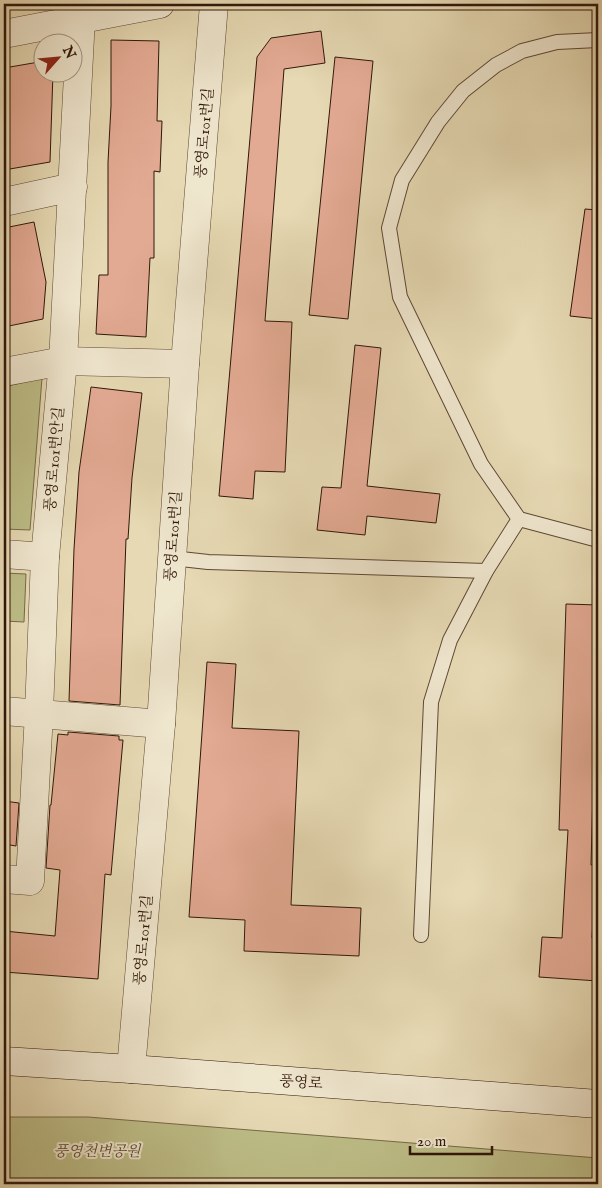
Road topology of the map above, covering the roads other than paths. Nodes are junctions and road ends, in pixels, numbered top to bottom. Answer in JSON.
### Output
{"nodes":[{"id":1,"x":160,"y":4,"type":"edge"},
{"id":2,"x":214,"y":4,"type":"edge"},
{"id":3,"x":81,"y":18,"type":"junction"},
{"id":4,"x":4,"y":34,"type":"edge"},
{"id":5,"x":598,"y":40,"type":"edge"},
{"id":6,"x":73,"y":187,"type":"junction"},
{"id":7,"x":4,"y":202,"type":"edge"},
{"id":8,"x":63,"y":361,"type":"junction"},
{"id":9,"x":185,"y":364,"type":"junction"},
{"id":10,"x":4,"y":372,"type":"edge"},
{"id":11,"x":520,"y":519,"type":"junction"},
{"id":12,"x":598,"y":540,"type":"edge"},
{"id":13,"x":4,"y":554,"type":"edge"},
{"id":14,"x":45,"y":557,"type":"junction"},
{"id":15,"x":172,"y":558,"type":"junction"},
{"id":16,"x":486,"y":572,"type":"junction"},
{"id":17,"x":4,"y":711,"type":"edge"},
{"id":18,"x":39,"y":713,"type":"junction"},
{"id":19,"x":161,"y":724,"type":"junction"},
{"id":20,"x":4,"y":879,"type":"edge"},
{"id":21,"x":421,"y":935,"type":"dead end"},
{"id":22,"x":4,"y":1061,"type":"edge"},
{"id":23,"x":131,"y":1069,"type":"junction"},
{"id":24,"x":598,"y":1104,"type":"edge"}],
"edges":[{"from":1,"to":3,"type":"street"},
{"from":2,"to":9,"type":"street","name":"풍영로101번길"},
{"from":3,"to":4,"type":"street"},
{"from":3,"to":6,"type":"street","name":"풍영로101번안길"},
{"from":5,"to":11,"type":"lane"},
{"from":6,"to":7,"type":"street"},
{"from":6,"to":8,"type":"street","name":"풍영로101번안길"},
{"from":8,"to":9,"type":"street"},
{"from":8,"to":10,"type":"street"},
{"from":8,"to":14,"type":"street","name":"풍영로101번안길"},
{"from":9,"to":15,"type":"street","name":"풍영로101번길"},
{"from":11,"to":12,"type":"lane"},
{"from":11,"to":16,"type":"lane"},
{"from":13,"to":14,"type":"street"},
{"from":14,"to":18,"type":"street","name":"풍영로101번안길"},
{"from":15,"to":16,"type":"lane"},
{"from":15,"to":19,"type":"street","name":"풍영로101번길"},
{"from":16,"to":21,"type":"lane"},
{"from":17,"to":18,"type":"street"},
{"from":18,"to":19,"type":"street"},
{"from":18,"to":20,"type":"street","name":"풍영로101번안길"},
{"from":19,"to":23,"type":"street","name":"풍영로101번길"},
{"from":22,"to":23,"type":"street","name":"풍영로"},
{"from":23,"to":24,"type":"street","name":"풍영로"}]}
